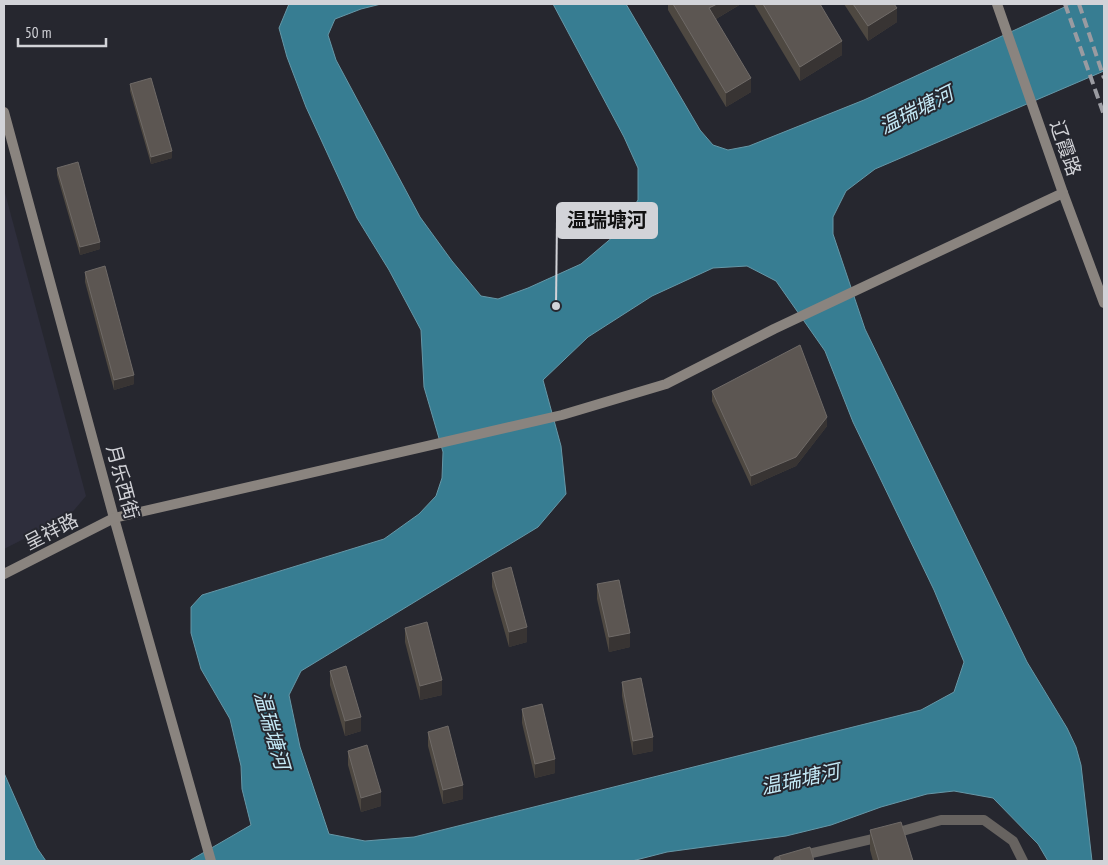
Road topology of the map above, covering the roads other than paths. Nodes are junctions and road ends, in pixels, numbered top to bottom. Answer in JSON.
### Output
{"nodes":[{"id":1,"x":997,"y":4,"type":"edge"},
{"id":2,"x":4,"y":112,"type":"edge"},
{"id":3,"x":1063,"y":194,"type":"junction"},
{"id":4,"x":1104,"y":303,"type":"edge"},
{"id":5,"x":114,"y":518,"type":"junction"},
{"id":6,"x":4,"y":574,"type":"edge"},
{"id":7,"x":211,"y":861,"type":"edge"},
{"id":8,"x":778,"y":861,"type":"edge"},
{"id":9,"x":1022,"y":861,"type":"edge"}],
"edges":[{"from":1,"to":3,"type":"street","name":"辽霞路"},
{"from":2,"to":5,"type":"street","name":"月乐西街"},
{"from":3,"to":4,"type":"street","name":"辽霞路"},
{"from":3,"to":5,"type":"street","name":"呈祥路"},
{"from":5,"to":6,"type":"street","name":"呈祥路"},
{"from":5,"to":7,"type":"street","name":"月乐西街"},
{"from":8,"to":9,"type":"street"}]}
